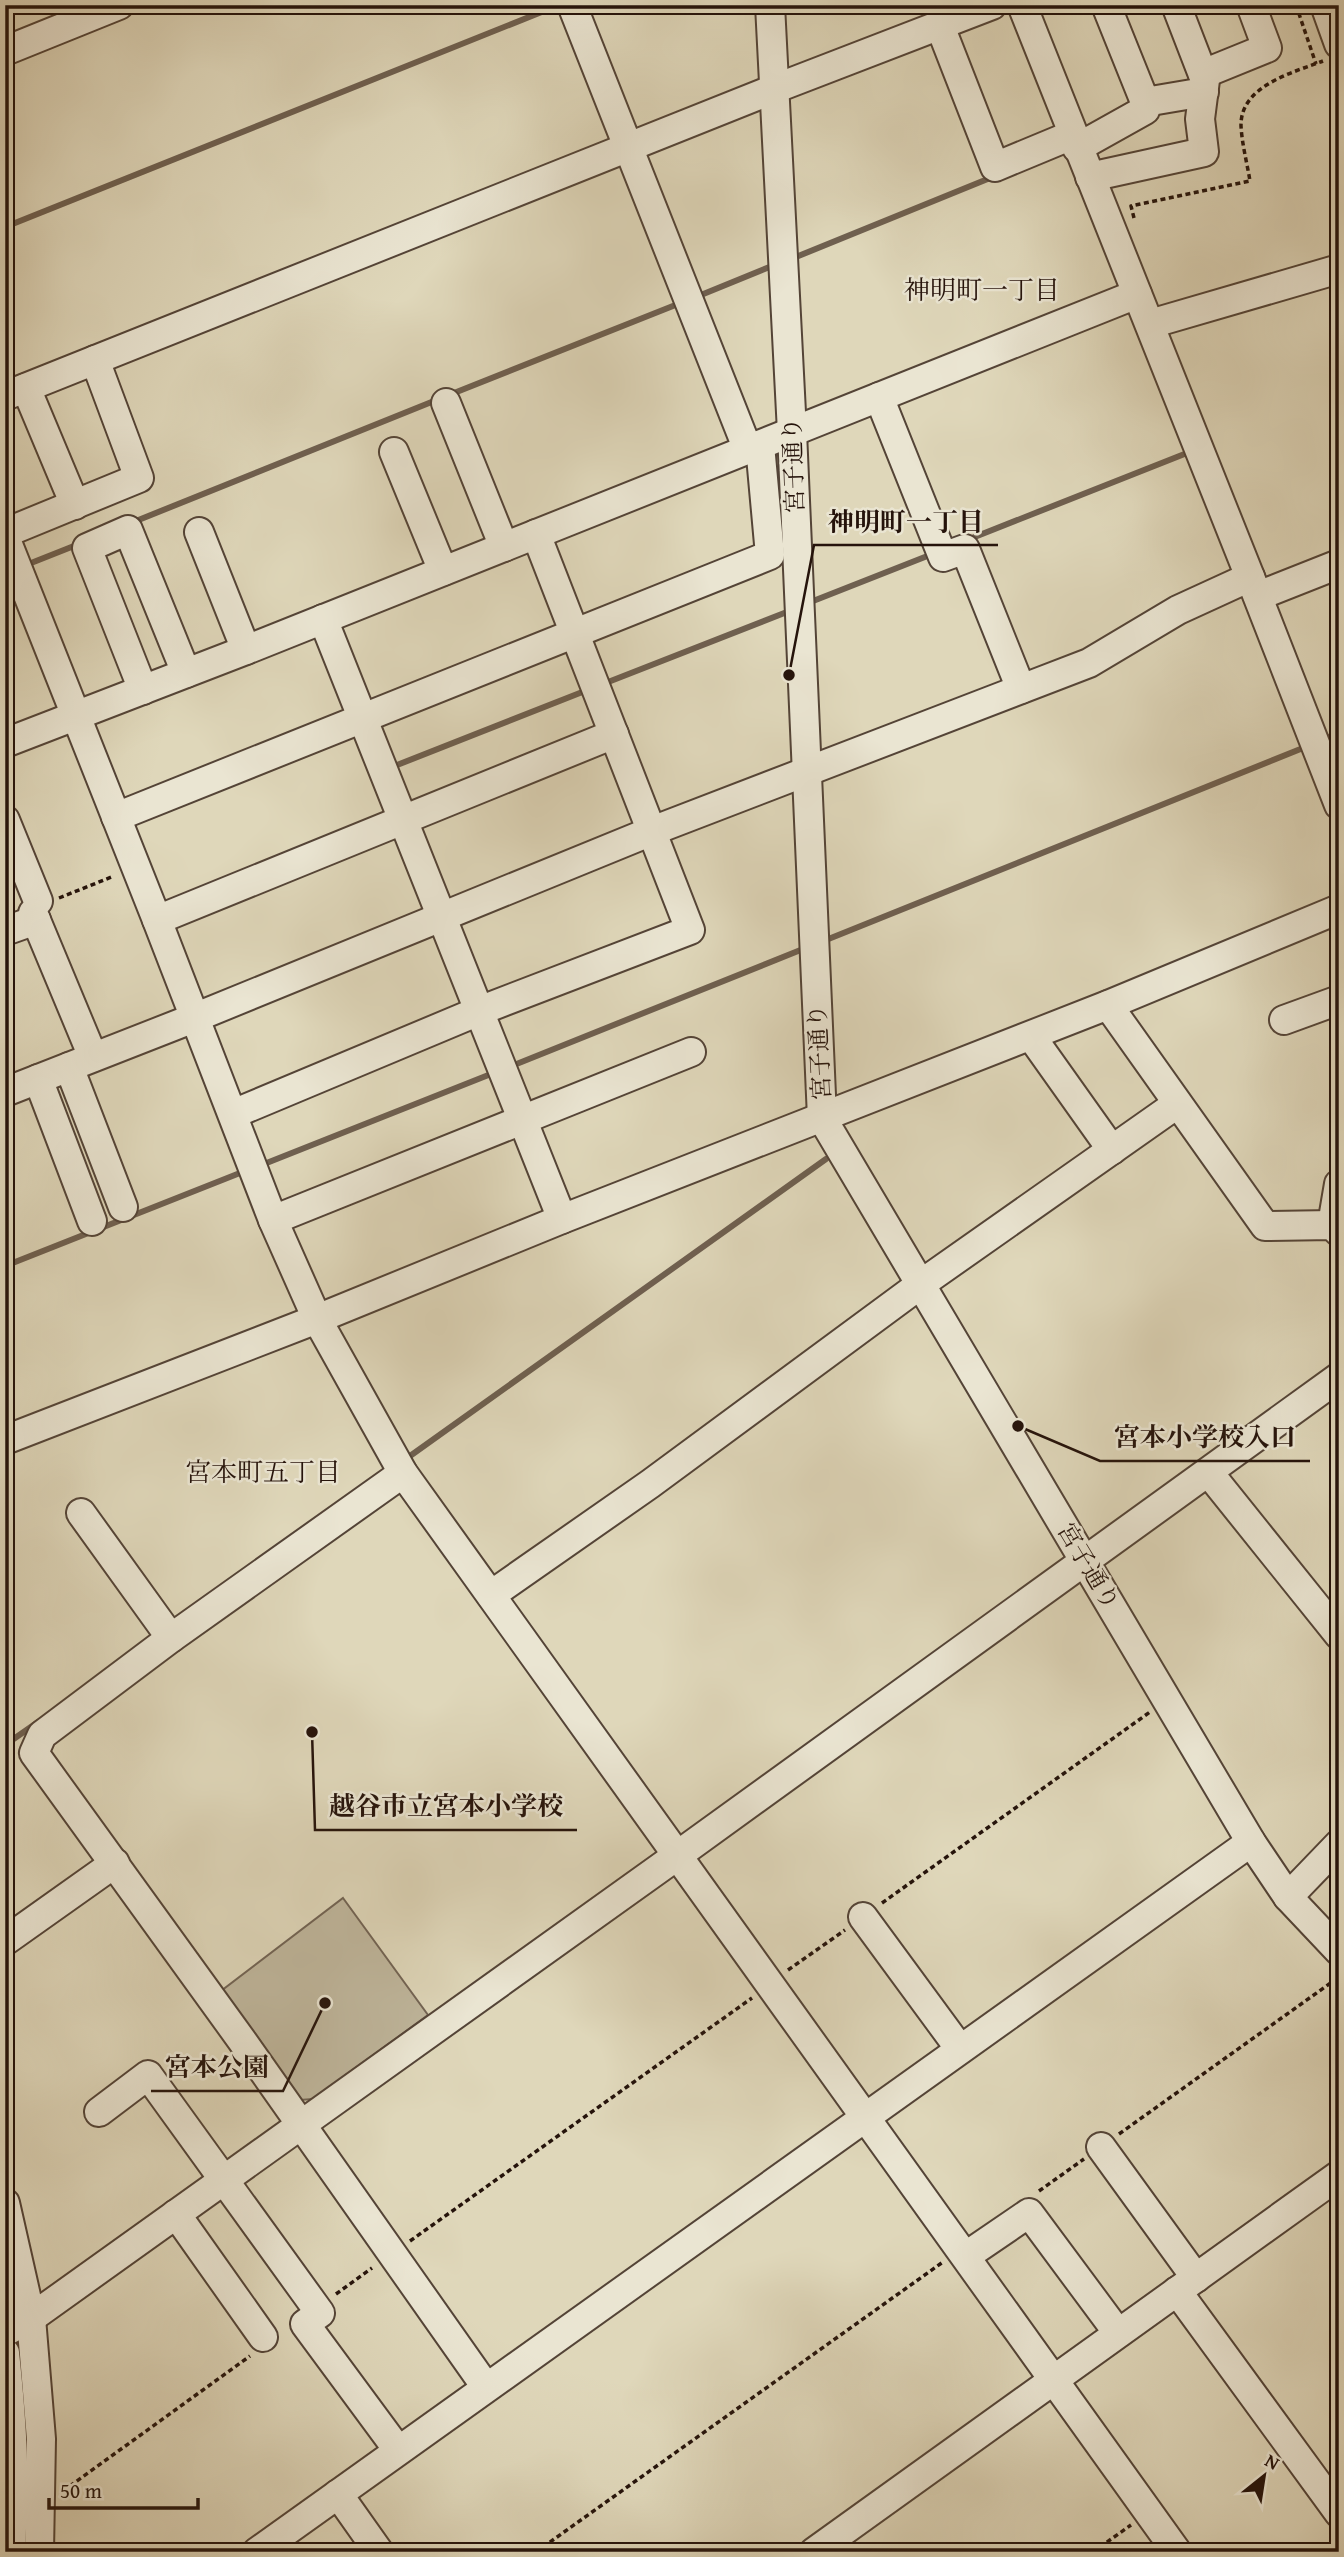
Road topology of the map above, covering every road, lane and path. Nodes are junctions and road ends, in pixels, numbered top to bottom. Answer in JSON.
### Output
{"nodes":[{"id":1,"x":119,"y":5,"type":"edge"},
{"id":2,"x":572,"y":5,"type":"edge"},
{"id":3,"x":770,"y":5,"type":"edge"},
{"id":4,"x":992,"y":5,"type":"edge"},
{"id":5,"x":1022,"y":5,"type":"edge"},
{"id":6,"x":1106,"y":5,"type":"edge"},
{"id":7,"x":1176,"y":5,"type":"edge"},
{"id":8,"x":1251,"y":5,"type":"edge"},
{"id":9,"x":1296,"y":5,"type":"edge"},
{"id":10,"x":1325,"y":5,"type":"edge"},
{"id":11,"x":940,"y":26,"type":"junction"},
{"id":12,"x":1339,"y":44,"type":"edge"},
{"id":13,"x":5,"y":51,"type":"edge"},
{"id":14,"x":1316,"y":64,"type":"dead end"},
{"id":15,"x":1204,"y":83,"type":"junction"},
{"id":16,"x":774,"y":89,"type":"junction"},
{"id":17,"x":1145,"y":102,"type":"junction"},
{"id":18,"x":1075,"y":141,"type":"junction"},
{"id":19,"x":628,"y":148,"type":"junction"},
{"id":20,"x":1090,"y":177,"type":"junction"},
{"id":21,"x":1339,"y":269,"type":"edge"},
{"id":22,"x":1137,"y":294,"type":"junction"},
{"id":23,"x":1150,"y":324,"type":"junction"},
{"id":24,"x":95,"y":360,"type":"junction"},
{"id":25,"x":15,"y":392,"type":"edge"},
{"id":26,"x":879,"y":397,"type":"junction"},
{"id":27,"x":446,"y":403,"type":"dead end"},
{"id":28,"x":792,"y":432,"type":"junction"},
{"id":29,"x":754,"y":447,"type":"junction"},
{"id":30,"x":394,"y":452,"type":"dead end"},
{"id":31,"x":75,"y":505,"type":"junction"},
{"id":32,"x":198,"y":532,"type":"dead end"},
{"id":33,"x":536,"y":534,"type":"junction"},
{"id":34,"x":5,"y":535,"type":"edge"},
{"id":35,"x":504,"y":547,"type":"junction"},
{"id":36,"x":1339,"y":564,"type":"edge"},
{"id":37,"x":443,"y":571,"type":"junction"},
{"id":38,"x":1254,"y":586,"type":"junction"},
{"id":39,"x":323,"y":619,"type":"junction"},
{"id":40,"x":574,"y":633,"type":"junction"},
{"id":41,"x":246,"y":650,"type":"junction"},
{"id":42,"x":186,"y":673,"type":"junction"},
{"id":43,"x":1021,"y":689,"type":"junction"},
{"id":44,"x":143,"y":690,"type":"junction"},
{"id":45,"x":76,"y":717,"type":"junction"},
{"id":46,"x":363,"y":718,"type":"junction"},
{"id":47,"x":614,"y":734,"type":"junction"},
{"id":48,"x":5,"y":743,"type":"edge"},
{"id":49,"x":806,"y":772,"type":"junction"},
{"id":50,"x":1339,"y":806,"type":"edge"},
{"id":51,"x":116,"y":817,"type":"junction"},
{"id":52,"x":403,"y":819,"type":"junction"},
{"id":53,"x":5,"y":820,"type":"edge"},
{"id":54,"x":652,"y":831,"type":"junction"},
{"id":55,"x":136,"y":868,"type":"junction"},
{"id":56,"x":39,"y":909,"type":"junction"},
{"id":57,"x":1339,"y":909,"type":"edge"},
{"id":58,"x":442,"y":916,"type":"junction"},
{"id":59,"x":158,"y":920,"type":"junction"},
{"id":60,"x":5,"y":931,"type":"edge"},
{"id":61,"x":1339,"y":1000,"type":"edge"},
{"id":62,"x":1108,"y":1006,"type":"junction"},
{"id":63,"x":479,"y":1011,"type":"junction"},
{"id":64,"x":194,"y":1018,"type":"junction"},
{"id":65,"x":1284,"y":1020,"type":"dead end"},
{"id":66,"x":1031,"y":1036,"type":"junction"},
{"id":67,"x":691,"y":1052,"type":"dead end"},
{"id":68,"x":81,"y":1062,"type":"junction"},
{"id":69,"x":16,"y":1081,"type":"edge"},
{"id":70,"x":1177,"y":1104,"type":"junction"},
{"id":71,"x":233,"y":1114,"type":"junction"},
{"id":72,"x":822,"y":1118,"type":"junction"},
{"id":73,"x":522,"y":1120,"type":"junction"},
{"id":74,"x":1112,"y":1150,"type":"junction"},
{"id":75,"x":1339,"y":1184,"type":"edge"},
{"id":76,"x":123,"y":1207,"type":"dead end"},
{"id":77,"x":562,"y":1219,"type":"junction"},
{"id":78,"x":273,"y":1220,"type":"junction"},
{"id":79,"x":92,"y":1221,"type":"dead end"},
{"id":80,"x":1335,"y":1229,"type":"edge"},
{"id":81,"x":921,"y":1284,"type":"junction"},
{"id":82,"x":317,"y":1319,"type":"junction"},
{"id":83,"x":1339,"y":1377,"type":"edge"},
{"id":84,"x":5,"y":1440,"type":"edge"},
{"id":85,"x":403,"y":1473,"type":"junction"},
{"id":86,"x":1209,"y":1473,"type":"junction"},
{"id":87,"x":81,"y":1513,"type":"dead end"},
{"id":88,"x":1086,"y":1561,"type":"junction"},
{"id":89,"x":491,"y":1595,"type":"junction"},
{"id":90,"x":1339,"y":1635,"type":"edge"},
{"id":91,"x":171,"y":1638,"type":"junction"},
{"id":92,"x":1171,"y":1706,"type":"junction"},
{"id":93,"x":1251,"y":1842,"type":"junction"},
{"id":94,"x":1339,"y":1844,"type":"edge"},
{"id":95,"x":678,"y":1855,"type":"junction"},
{"id":96,"x":115,"y":1863,"type":"junction"},
{"id":97,"x":1288,"y":1897,"type":"junction"},
{"id":98,"x":863,"y":1917,"type":"junction"},
{"id":99,"x":5,"y":1941,"type":"edge"},
{"id":100,"x":1339,"y":1951,"type":"edge"},
{"id":101,"x":1339,"y":1976,"type":"edge"},
{"id":102,"x":771,"y":1984,"type":"junction"},
{"id":103,"x":960,"y":2049,"type":"junction"},
{"id":104,"x":99,"y":2112,"type":"dead end"},
{"id":105,"x":865,"y":2117,"type":"junction"},
{"id":106,"x":302,"y":2125,"type":"junction"},
{"id":107,"x":1101,"y":2147,"type":"junction"},
{"id":108,"x":1339,"y":2175,"type":"edge"},
{"id":109,"x":223,"y":2180,"type":"junction"},
{"id":110,"x":1035,"y":2194,"type":"dead end"},
{"id":111,"x":5,"y":2203,"type":"edge"},
{"id":112,"x":176,"y":2214,"type":"junction"},
{"id":113,"x":391,"y":2253,"type":"junction"},
{"id":114,"x":964,"y":2253,"type":"junction"},
{"id":115,"x":1186,"y":2285,"type":"junction"},
{"id":116,"x":316,"y":2309,"type":"junction"},
{"id":117,"x":31,"y":2318,"type":"junction"},
{"id":118,"x":5,"y":2332,"type":"edge"},
{"id":119,"x":1118,"y":2333,"type":"junction"},
{"id":120,"x":259,"y":2345,"type":"joint"},
{"id":121,"x":5,"y":2353,"type":"edge"},
{"id":122,"x":1054,"y":2380,"type":"junction"},
{"id":123,"x":486,"y":2387,"type":"junction"},
{"id":124,"x":398,"y":2450,"type":"junction"},
{"id":125,"x":338,"y":2494,"type":"junction"},
{"id":126,"x":41,"y":2507,"type":"junction"},
{"id":127,"x":1148,"y":2512,"type":"junction"},
{"id":128,"x":1339,"y":2513,"type":"edge"},
{"id":129,"x":41,"y":2549,"type":"edge"},
{"id":130,"x":10,"y":2552,"type":"edge"},
{"id":131,"x":257,"y":2552,"type":"edge"},
{"id":132,"x":379,"y":2552,"type":"edge"},
{"id":133,"x":536,"y":2552,"type":"edge"},
{"id":134,"x":814,"y":2552,"type":"edge"},
{"id":135,"x":1093,"y":2552,"type":"edge"},
{"id":136,"x":1177,"y":2552,"type":"edge"}],
"edges":[{"from":1,"to":13,"type":"street"},
{"from":2,"to":19,"type":"street"},
{"from":3,"to":16,"type":"street","name":"宮子通り"},
{"from":4,"to":11,"type":"street"},
{"from":5,"to":18,"type":"street"},
{"from":6,"to":17,"type":"street"},
{"from":7,"to":15,"type":"street"},
{"from":8,"to":15,"type":"street"},
{"from":9,"to":14,"type":"path"},
{"from":10,"to":12,"type":"street"},
{"from":11,"to":16,"type":"street"},
{"from":11,"to":18,"type":"street"},
{"from":15,"to":17,"type":"street"},
{"from":15,"to":20,"type":"street"},
{"from":16,"to":19,"type":"street"},
{"from":16,"to":28,"type":"street","name":"宮子通り"},
{"from":17,"to":18,"type":"street"},
{"from":18,"to":20,"type":"street"},
{"from":19,"to":24,"type":"street"},
{"from":19,"to":29,"type":"street"},
{"from":20,"to":22,"type":"street"},
{"from":21,"to":23,"type":"street"},
{"from":22,"to":23,"type":"street"},
{"from":22,"to":26,"type":"street"},
{"from":23,"to":38,"type":"street"},
{"from":24,"to":25,"type":"street"},
{"from":24,"to":31,"type":"street"},
{"from":25,"to":31,"type":"street"},
{"from":26,"to":28,"type":"street"},
{"from":26,"to":43,"type":"street"},
{"from":27,"to":35,"type":"street"},
{"from":28,"to":29,"type":"street"},
{"from":28,"to":49,"type":"street","name":"宮子通り"},
{"from":29,"to":33,"type":"street"},
{"from":29,"to":40,"type":"street"},
{"from":30,"to":37,"type":"street"},
{"from":31,"to":34,"type":"street"},
{"from":32,"to":41,"type":"street"},
{"from":33,"to":35,"type":"street"},
{"from":33,"to":40,"type":"street"},
{"from":34,"to":45,"type":"street"},
{"from":35,"to":37,"type":"street"},
{"from":36,"to":38,"type":"street"},
{"from":37,"to":39,"type":"street"},
{"from":38,"to":43,"type":"street"},
{"from":38,"to":50,"type":"street"},
{"from":39,"to":41,"type":"street"},
{"from":39,"to":46,"type":"street"},
{"from":40,"to":46,"type":"street"},
{"from":40,"to":47,"type":"street"},
{"from":41,"to":42,"type":"street"},
{"from":42,"to":44,"type":"street"},
{"from":42,"to":44,"type":"street"},
{"from":43,"to":49,"type":"street"},
{"from":44,"to":45,"type":"street"},
{"from":45,"to":48,"type":"street"},
{"from":45,"to":51,"type":"street"},
{"from":46,"to":51,"type":"street"},
{"from":46,"to":52,"type":"street"},
{"from":47,"to":52,"type":"street"},
{"from":47,"to":54,"type":"street"},
{"from":49,"to":54,"type":"street"},
{"from":49,"to":72,"type":"street","name":"宮子通り"},
{"from":51,"to":55,"type":"street"},
{"from":52,"to":58,"type":"street"},
{"from":52,"to":59,"type":"street"},
{"from":53,"to":56,"type":"street"},
{"from":54,"to":58,"type":"street"},
{"from":54,"to":63,"type":"street"},
{"from":55,"to":56,"type":"path"},
{"from":55,"to":59,"type":"street"},
{"from":56,"to":60,"type":"street"},
{"from":56,"to":68,"type":"street"},
{"from":57,"to":62,"type":"street"},
{"from":58,"to":63,"type":"street"},
{"from":58,"to":64,"type":"street"},
{"from":59,"to":64,"type":"street"},
{"from":61,"to":65,"type":"street"},
{"from":62,"to":66,"type":"street"},
{"from":62,"to":70,"type":"street"},
{"from":63,"to":71,"type":"street"},
{"from":63,"to":73,"type":"street"},
{"from":64,"to":68,"type":"street"},
{"from":64,"to":71,"type":"street"},
{"from":66,"to":72,"type":"street"},
{"from":66,"to":74,"type":"street"},
{"from":67,"to":73,"type":"street"},
{"from":68,"to":69,"type":"street"},
{"from":68,"to":76,"type":"street"},
{"from":69,"to":79,"type":"street"},
{"from":70,"to":74,"type":"street"},
{"from":70,"to":80,"type":"street"},
{"from":71,"to":78,"type":"street"},
{"from":72,"to":77,"type":"street"},
{"from":72,"to":81,"type":"street","name":"宮子通り"},
{"from":73,"to":77,"type":"street"},
{"from":73,"to":78,"type":"street"},
{"from":74,"to":81,"type":"street"},
{"from":75,"to":80,"type":"street"},
{"from":77,"to":82,"type":"street"},
{"from":78,"to":82,"type":"street"},
{"from":81,"to":88,"type":"street","name":"宮子通り"},
{"from":81,"to":89,"type":"street"},
{"from":82,"to":84,"type":"street"},
{"from":82,"to":85,"type":"street"},
{"from":83,"to":86,"type":"street"},
{"from":85,"to":89,"type":"street"},
{"from":85,"to":91,"type":"street"},
{"from":86,"to":88,"type":"street"},
{"from":86,"to":90,"type":"street"},
{"from":87,"to":91,"type":"street"},
{"from":88,"to":92,"type":"street","name":"宮子通り"},
{"from":88,"to":95,"type":"street"},
{"from":89,"to":95,"type":"street"},
{"from":91,"to":96,"type":"street"},
{"from":92,"to":93,"type":"street","name":"宮子通り"},
{"from":92,"to":98,"type":"path"},
{"from":93,"to":97,"type":"street","name":"宮子通り"},
{"from":93,"to":103,"type":"street"},
{"from":94,"to":97,"type":"street"},
{"from":95,"to":102,"type":"street"},
{"from":95,"to":106,"type":"street"},
{"from":96,"to":99,"type":"street"},
{"from":96,"to":106,"type":"street"},
{"from":97,"to":100,"type":"street","name":"宮子通り"},
{"from":98,"to":102,"type":"path"},
{"from":98,"to":103,"type":"street"},
{"from":101,"to":107,"type":"path"},
{"from":102,"to":105,"type":"street"},
{"from":102,"to":113,"type":"path"},
{"from":103,"to":105,"type":"street"},
{"from":104,"to":109,"type":"street"},
{"from":105,"to":114,"type":"street"},
{"from":105,"to":123,"type":"street"},
{"from":106,"to":109,"type":"street"},
{"from":106,"to":113,"type":"street"},
{"from":107,"to":110,"type":"path"},
{"from":107,"to":115,"type":"street"},
{"from":108,"to":115,"type":"street"},
{"from":109,"to":112,"type":"street"},
{"from":109,"to":116,"type":"street"},
{"from":111,"to":117,"type":"street"},
{"from":112,"to":117,"type":"street"},
{"from":112,"to":120,"type":"street"},
{"from":113,"to":116,"type":"path"},
{"from":113,"to":123,"type":"street"},
{"from":114,"to":119,"type":"street"},
{"from":114,"to":122,"type":"street"},
{"from":114,"to":133,"type":"path"},
{"from":115,"to":119,"type":"street"},
{"from":115,"to":128,"type":"street"},
{"from":116,"to":124,"type":"street"},
{"from":117,"to":118,"type":"street"},
{"from":117,"to":126,"type":"street"},
{"from":119,"to":122,"type":"street"},
{"from":120,"to":126,"type":"path"},
{"from":121,"to":130,"type":"street"},
{"from":122,"to":127,"type":"street"},
{"from":122,"to":134,"type":"street"},
{"from":123,"to":124,"type":"street"},
{"from":124,"to":125,"type":"street"},
{"from":125,"to":131,"type":"street"},
{"from":125,"to":132,"type":"street"},
{"from":126,"to":129,"type":"street"},
{"from":127,"to":135,"type":"path"},
{"from":127,"to":136,"type":"street"}]}
